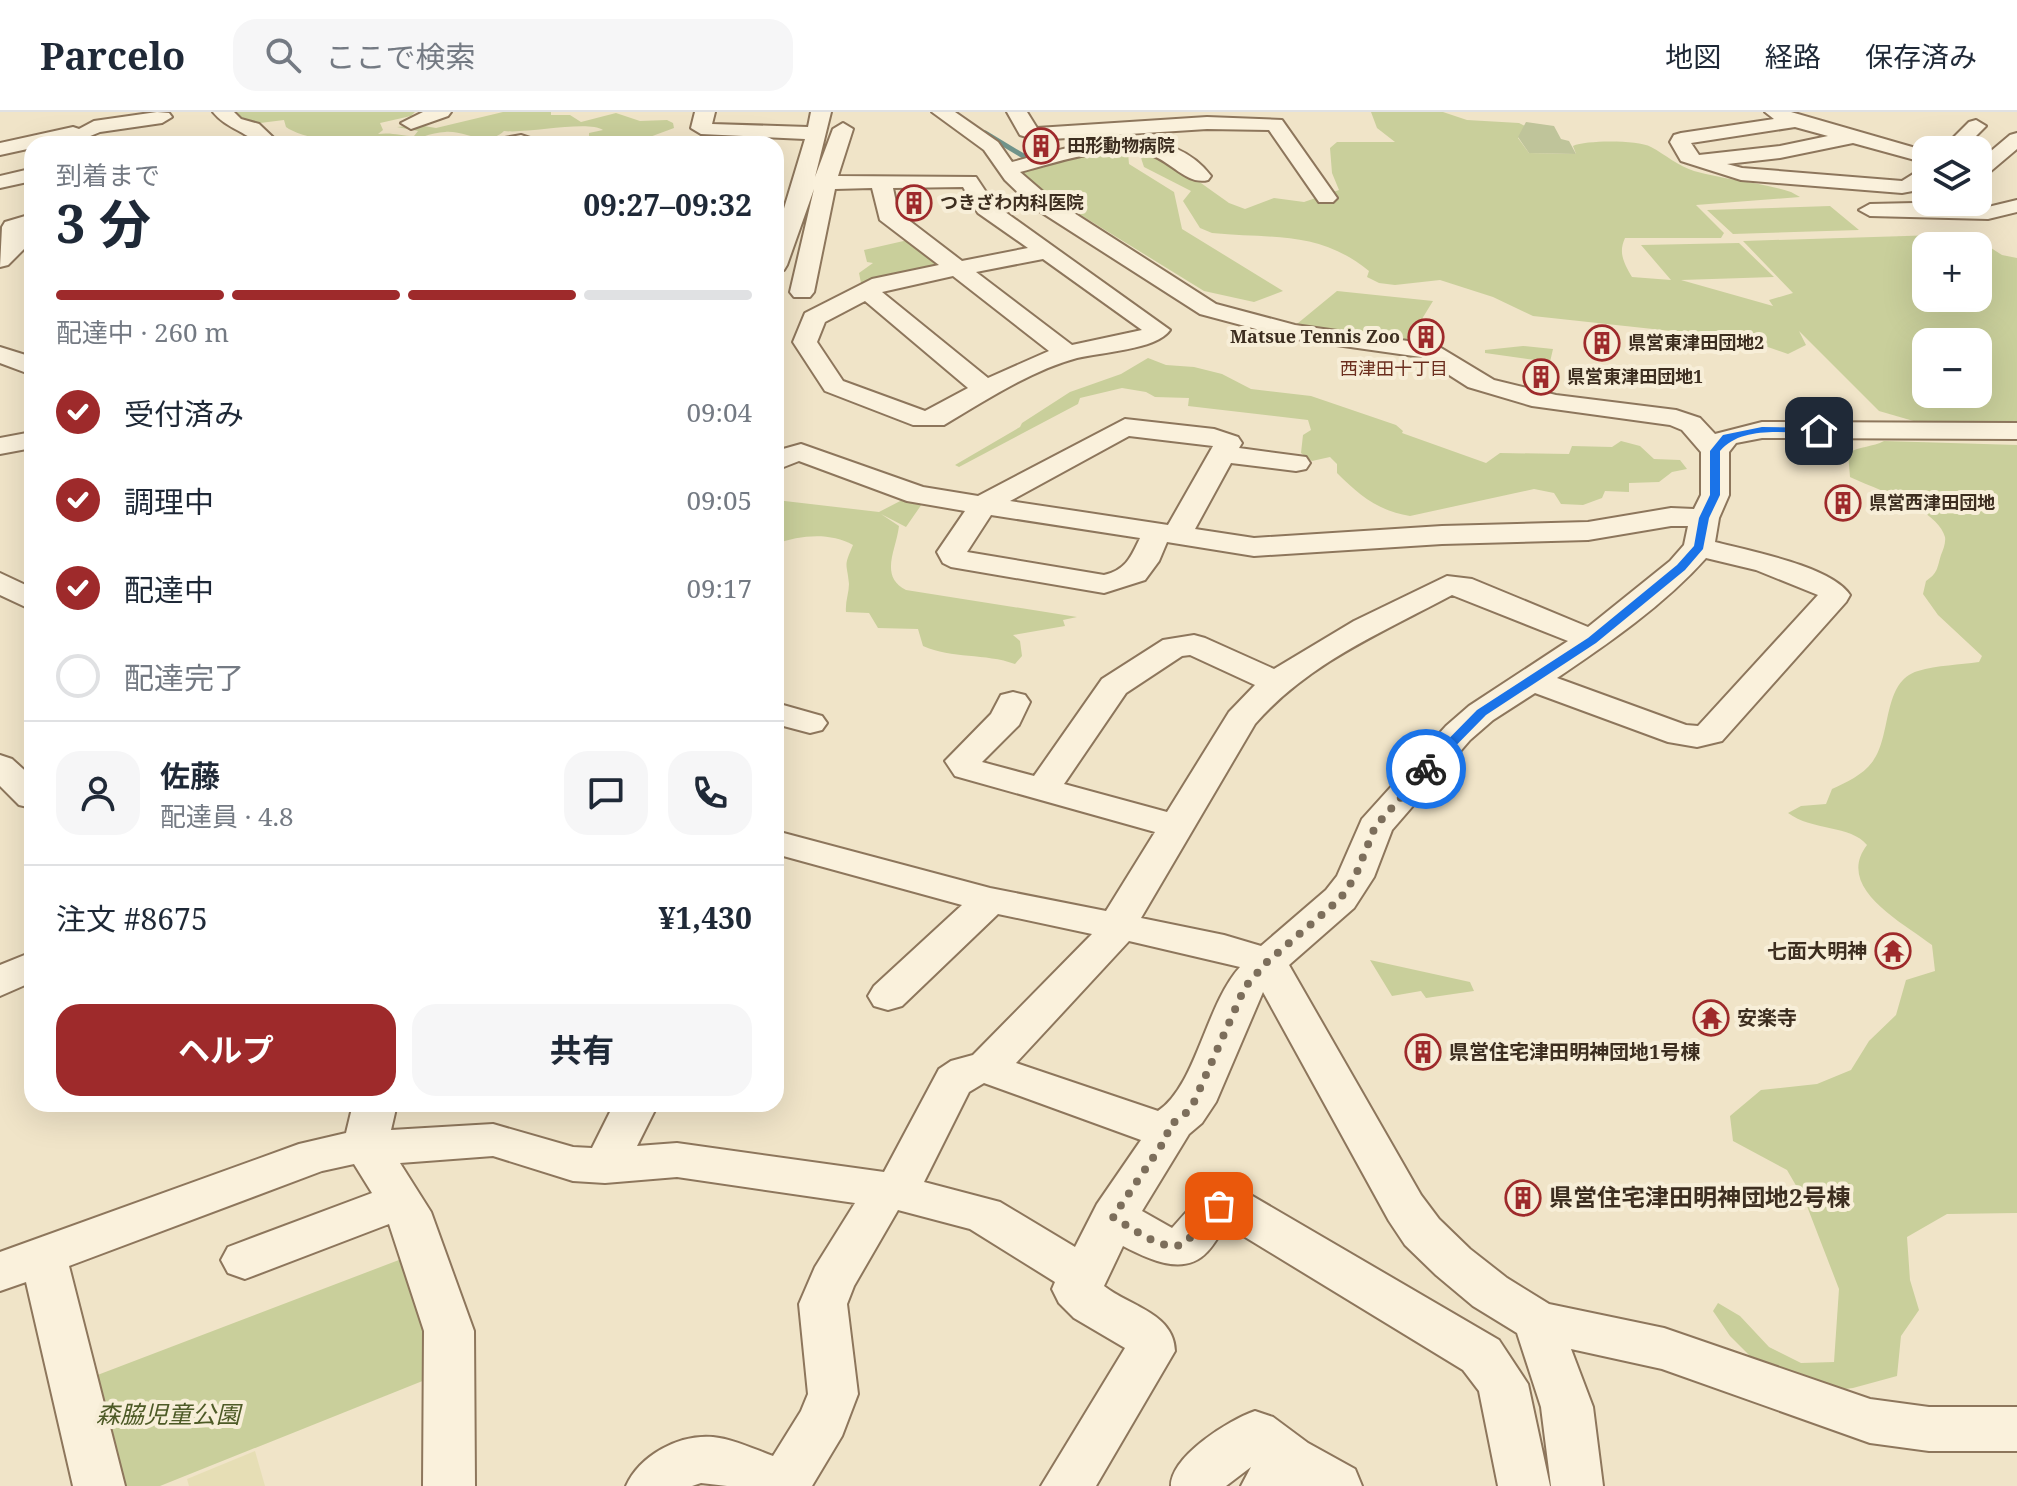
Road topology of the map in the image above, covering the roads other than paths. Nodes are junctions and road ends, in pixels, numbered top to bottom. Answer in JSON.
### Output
{"nodes":[{"id":1,"x":223,"y":112,"type":"edge"},
{"id":2,"x":441,"y":112,"type":"edge"},
{"id":3,"x":705,"y":112,"type":"edge"},
{"id":4,"x":821,"y":112,"type":"edge"},
{"id":5,"x":942,"y":112,"type":"edge"},
{"id":6,"x":1017,"y":112,"type":"edge"},
{"id":7,"x":1775,"y":112,"type":"edge"},
{"id":8,"x":162,"y":117,"type":"dead end"},
{"id":9,"x":1206,"y":117,"type":"edge"},
{"id":10,"x":1086,"y":120,"type":"edge"},
{"id":11,"x":1795,"y":121,"type":"junction"},
{"id":12,"x":411,"y":123,"type":"dead end"},
{"id":13,"x":1976,"y":126,"type":"dead end"},
{"id":14,"x":94,"y":127,"type":"junction"},
{"id":15,"x":1886,"y":127,"type":"dead end"},
{"id":16,"x":814,"y":133,"type":"junction"},
{"id":17,"x":1036,"y":134,"type":"junction"},
{"id":18,"x":59,"y":136,"type":"edge"},
{"id":19,"x":76,"y":136,"type":"edge"},
{"id":20,"x":261,"y":136,"type":"edge"},
{"id":21,"x":846,"y":136,"type":"dead end"},
{"id":22,"x":1966,"y":136,"type":"edge"},
{"id":23,"x":1856,"y":138,"type":"junction"},
{"id":24,"x":2017,"y":139,"type":"edge"},
{"id":25,"x":1003,"y":141,"type":"dead end"},
{"id":26,"x":24,"y":145,"type":"edge"},
{"id":27,"x":1102,"y":148,"type":"junction"},
{"id":28,"x":24,"y":149,"type":"edge"},
{"id":29,"x":1203,"y":150,"type":"dead end"},
{"id":30,"x":0,"y":151,"type":"edge"},
{"id":31,"x":1164,"y":152,"type":"junction"},
{"id":32,"x":1912,"y":153,"type":"edge"},
{"id":33,"x":959,"y":156,"type":"dead end"},
{"id":34,"x":1992,"y":160,"type":"edge"},
{"id":35,"x":1696,"y":161,"type":"junction"},
{"id":36,"x":785,"y":164,"type":"dead end"},
{"id":37,"x":1026,"y":165,"type":"junction"},
{"id":38,"x":805,"y":174,"type":"junction"},
{"id":39,"x":1201,"y":176,"type":"dead end"},
{"id":40,"x":24,"y":177,"type":"edge"},
{"id":41,"x":969,"y":181,"type":"junction"},
{"id":42,"x":0,"y":182,"type":"edge"},
{"id":43,"x":826,"y":182,"type":"junction"},
{"id":44,"x":881,"y":182,"type":"junction"},
{"id":45,"x":1912,"y":185,"type":"edge"},
{"id":46,"x":1326,"y":198,"type":"dead end"},
{"id":47,"x":2017,"y":206,"type":"edge"},
{"id":48,"x":1912,"y":208,"type":"edge"},
{"id":49,"x":1866,"y":210,"type":"dead end"},
{"id":50,"x":1992,"y":212,"type":"edge"},
{"id":51,"x":15,"y":224,"type":"edge"},
{"id":52,"x":784,"y":240,"type":"edge"},
{"id":53,"x":1047,"y":251,"type":"junction"},
{"id":54,"x":15,"y":255,"type":"edge"},
{"id":55,"x":959,"y":268,"type":"junction"},
{"id":56,"x":867,"y":291,"type":"junction"},
{"id":57,"x":802,"y":292,"type":"dead end"},
{"id":58,"x":1067,"y":353,"type":"junction"},
{"id":59,"x":985,"y":389,"type":"junction"},
{"id":60,"x":2017,"y":431,"type":"edge"},
{"id":61,"x":24,"y":442,"type":"edge"},
{"id":62,"x":0,"y":446,"type":"edge"},
{"id":63,"x":1715,"y":451,"type":"junction"},
{"id":64,"x":1223,"y":454,"type":"junction"},
{"id":65,"x":784,"y":458,"type":"edge"},
{"id":66,"x":1296,"y":463,"type":"dead end"},
{"id":67,"x":983,"y":505,"type":"junction"},
{"id":68,"x":1702,"y":532,"type":"junction"},
{"id":69,"x":1167,"y":534,"type":"junction"},
{"id":70,"x":1,"y":583,"type":"edge"},
{"id":71,"x":24,"y":596,"type":"edge"},
{"id":72,"x":1592,"y":640,"type":"junction"},
{"id":73,"x":1534,"y":681,"type":"junction"},
{"id":74,"x":1276,"y":682,"type":"junction"},
{"id":75,"x":1013,"y":702,"type":"dead end"},
{"id":76,"x":784,"y":715,"type":"edge"},
{"id":77,"x":810,"y":723,"type":"dead end"},
{"id":78,"x":0,"y":766,"type":"edge"},
{"id":79,"x":24,"y":789,"type":"edge"},
{"id":80,"x":1043,"y":789,"type":"junction"},
{"id":81,"x":1178,"y":827,"type":"junction"},
{"id":82,"x":784,"y":844,"type":"edge"},
{"id":83,"x":990,"y":900,"type":"junction"},
{"id":84,"x":1117,"y":925,"type":"junction"},
{"id":85,"x":1267,"y":962,"type":"junction"},
{"id":86,"x":24,"y":970,"type":"edge"},
{"id":87,"x":24,"y":977,"type":"edge"},
{"id":88,"x":0,"y":984,"type":"edge"},
{"id":89,"x":888,"y":996,"type":"dead end"},
{"id":90,"x":986,"y":1068,"type":"junction"},
{"id":91,"x":632,"y":1112,"type":"edge"},
{"id":92,"x":370,"y":1124,"type":"edge"},
{"id":93,"x":1168,"y":1127,"type":"junction"},
{"id":94,"x":605,"y":1166,"type":"junction"},
{"id":95,"x":892,"y":1191,"type":"junction"},
{"id":96,"x":402,"y":1200,"type":"junction"},
{"id":97,"x":1113,"y":1217,"type":"junction"},
{"id":98,"x":245,"y":1260,"type":"dead end"},
{"id":99,"x":22,"y":1264,"type":"edge"},
{"id":100,"x":1084,"y":1276,"type":"junction"},
{"id":101,"x":1537,"y":1321,"type":"junction"},
{"id":102,"x":2017,"y":1429,"type":"edge"},
{"id":103,"x":1278,"y":1472,"type":"edge"},
{"id":104,"x":784,"y":1485,"type":"edge"},
{"id":105,"x":99,"y":1486,"type":"edge"},
{"id":106,"x":449,"y":1486,"type":"edge"},
{"id":107,"x":652,"y":1486,"type":"edge"},
{"id":108,"x":1067,"y":1486,"type":"edge"},
{"id":109,"x":1197,"y":1486,"type":"edge"},
{"id":110,"x":1336,"y":1486,"type":"edge"},
{"id":111,"x":1524,"y":1486,"type":"edge"},
{"id":112,"x":1577,"y":1486,"type":"edge"}],
"edges":[{"from":1,"to":20,"type":"street"},
{"from":2,"to":12,"type":"street"},
{"from":3,"to":16,"type":"street"},
{"from":4,"to":16,"type":"street"},
{"from":5,"to":37,"type":"street"},
{"from":6,"to":17,"type":"street"},
{"from":7,"to":11,"type":"street"},
{"from":8,"to":14,"type":"street"},
{"from":9,"to":10,"type":"street"},
{"from":9,"to":46,"type":"street"},
{"from":10,"to":17,"type":"street"},
{"from":10,"to":27,"type":"street"},
{"from":11,"to":23,"type":"street"},
{"from":11,"to":35,"type":"street"},
{"from":13,"to":22,"type":"street"},
{"from":14,"to":18,"type":"street"},
{"from":14,"to":19,"type":"street"},
{"from":15,"to":23,"type":"street"},
{"from":16,"to":38,"type":"street"},
{"from":17,"to":25,"type":"street"},
{"from":21,"to":43,"type":"street"},
{"from":23,"to":32,"type":"street"},
{"from":23,"to":35,"type":"street"},
{"from":24,"to":34,"type":"street"},
{"from":26,"to":30,"type":"street"},
{"from":27,"to":31,"type":"street"},
{"from":27,"to":37,"type":"street"},
{"from":28,"to":30,"type":"street"},
{"from":29,"to":31,"type":"street"},
{"from":31,"to":39,"type":"street"},
{"from":33,"to":41,"type":"street"},
{"from":35,"to":45,"type":"street"},
{"from":36,"to":38,"type":"street"},
{"from":37,"to":63,"type":"street"},
{"from":38,"to":43,"type":"street"},
{"from":38,"to":52,"type":"street"},
{"from":40,"to":42,"type":"street"},
{"from":41,"to":44,"type":"street"},
{"from":41,"to":53,"type":"street"},
{"from":43,"to":44,"type":"street"},
{"from":43,"to":57,"type":"street"},
{"from":44,"to":55,"type":"street"},
{"from":47,"to":50,"type":"street"},
{"from":48,"to":49,"type":"street"},
{"from":51,"to":54,"type":"street"},
{"from":53,"to":55,"type":"street"},
{"from":53,"to":58,"type":"street"},
{"from":55,"to":56,"type":"street"},
{"from":55,"to":58,"type":"street"},
{"from":56,"to":59,"type":"street"},
{"from":56,"to":59,"type":"street"},
{"from":58,"to":59,"type":"street"},
{"from":60,"to":63,"type":"street"},
{"from":61,"to":62,"type":"street"},
{"from":63,"to":68,"type":"street"},
{"from":64,"to":66,"type":"street"},
{"from":64,"to":67,"type":"street"},
{"from":64,"to":69,"type":"street"},
{"from":65,"to":67,"type":"street"},
{"from":67,"to":69,"type":"street"},
{"from":67,"to":69,"type":"street"},
{"from":68,"to":69,"type":"street"},
{"from":68,"to":72,"type":"street"},
{"from":68,"to":73,"type":"street"},
{"from":70,"to":71,"type":"street"},
{"from":72,"to":73,"type":"street"},
{"from":72,"to":74,"type":"street"},
{"from":73,"to":85,"type":"street"},
{"from":74,"to":80,"type":"street"},
{"from":74,"to":81,"type":"street"},
{"from":75,"to":80,"type":"street"},
{"from":76,"to":77,"type":"street"},
{"from":78,"to":79,"type":"street"},
{"from":80,"to":81,"type":"street"},
{"from":81,"to":84,"type":"street"},
{"from":82,"to":83,"type":"street"},
{"from":83,"to":84,"type":"street"},
{"from":83,"to":89,"type":"street"},
{"from":84,"to":85,"type":"street"},
{"from":84,"to":90,"type":"street"},
{"from":85,"to":93,"type":"street"},
{"from":85,"to":101,"type":"street"},
{"from":86,"to":88,"type":"street"},
{"from":87,"to":88,"type":"street"},
{"from":90,"to":93,"type":"street"},
{"from":90,"to":95,"type":"street"},
{"from":91,"to":94,"type":"street"},
{"from":92,"to":94,"type":"street"},
{"from":92,"to":96,"type":"street"},
{"from":92,"to":99,"type":"street"},
{"from":93,"to":97,"type":"street"},
{"from":94,"to":95,"type":"street"},
{"from":95,"to":100,"type":"street"},
{"from":95,"to":104,"type":"street"},
{"from":96,"to":98,"type":"street"},
{"from":96,"to":106,"type":"street"},
{"from":97,"to":100,"type":"street"},
{"from":97,"to":111,"type":"street"},
{"from":99,"to":105,"type":"street"},
{"from":100,"to":108,"type":"street"},
{"from":101,"to":102,"type":"street"},
{"from":101,"to":112,"type":"street"},
{"from":103,"to":109,"type":"street"},
{"from":103,"to":110,"type":"street"},
{"from":104,"to":107,"type":"street"}]}
